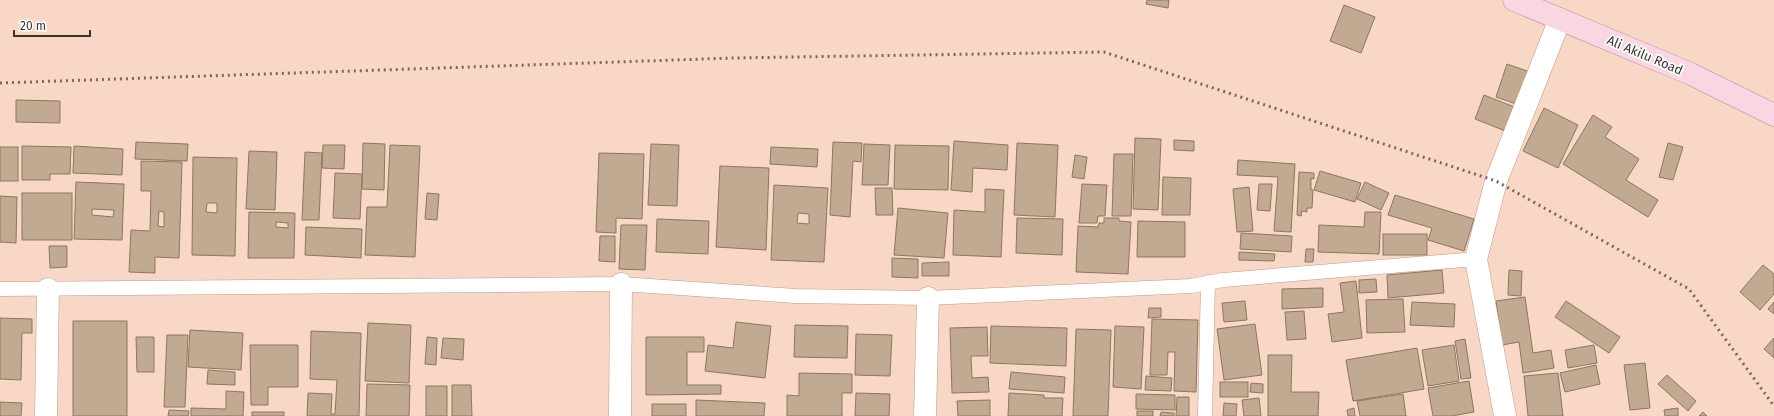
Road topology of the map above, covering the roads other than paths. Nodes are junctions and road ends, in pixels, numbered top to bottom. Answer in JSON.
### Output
{"nodes":[{"id":1,"x":1514,"y":0,"type":"edge"},
{"id":2,"x":1560,"y":19,"type":"junction"},
{"id":3,"x":1774,"y":115,"type":"edge"},
{"id":4,"x":1476,"y":260,"type":"junction"},
{"id":5,"x":1208,"y":282,"type":"junction"},
{"id":6,"x":621,"y":284,"type":"junction"},
{"id":7,"x":0,"y":289,"type":"edge"},
{"id":8,"x":48,"y":289,"type":"junction"},
{"id":9,"x":928,"y":298,"type":"junction"},
{"id":10,"x":46,"y":416,"type":"edge"},
{"id":11,"x":620,"y":416,"type":"edge"},
{"id":12,"x":925,"y":416,"type":"edge"},
{"id":13,"x":1205,"y":416,"type":"edge"},
{"id":14,"x":1505,"y":416,"type":"edge"}],
"edges":[{"from":1,"to":2,"type":"main road","name":"Ali Akilu Road"},
{"from":2,"to":3,"type":"main road","name":"Ali Akilu Road"},
{"from":2,"to":4,"type":"street"},
{"from":4,"to":5,"type":"lane"},
{"from":4,"to":14,"type":"street"},
{"from":5,"to":9,"type":"lane"},
{"from":5,"to":13,"type":"lane"},
{"from":6,"to":8,"type":"lane"},
{"from":6,"to":9,"type":"lane"},
{"from":6,"to":11,"type":"street"},
{"from":7,"to":8,"type":"lane"},
{"from":8,"to":10,"type":"street"},
{"from":9,"to":12,"type":"street"}]}
